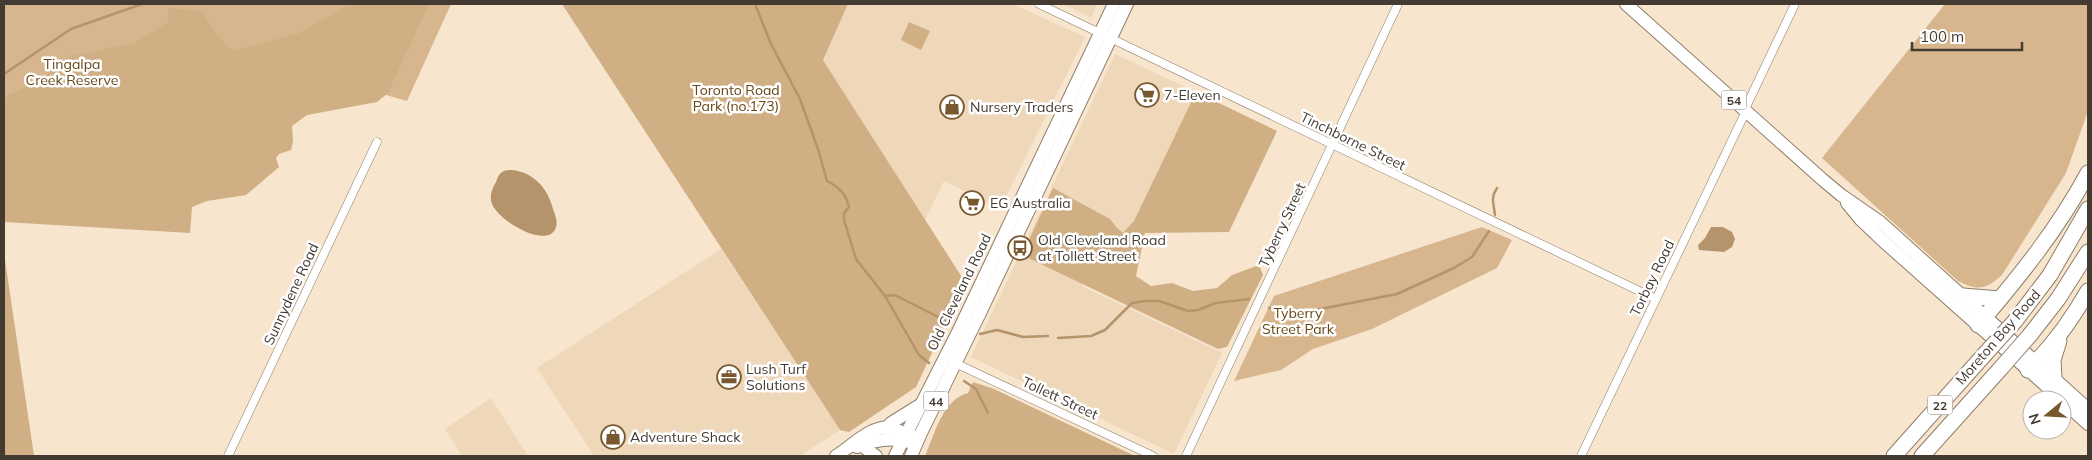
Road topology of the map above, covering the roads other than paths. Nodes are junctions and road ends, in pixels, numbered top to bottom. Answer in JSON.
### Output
{"nodes":[{"id":1,"x":1040,"y":4,"type":"edge"},
{"id":2,"x":1114,"y":4,"type":"edge"},
{"id":3,"x":1128,"y":4,"type":"edge"},
{"id":4,"x":1398,"y":4,"type":"edge"},
{"id":5,"x":1626,"y":4,"type":"edge"},
{"id":6,"x":1795,"y":4,"type":"edge"},
{"id":7,"x":1106,"y":35,"type":"junction"},
{"id":8,"x":1745,"y":110,"type":"junction"},
{"id":9,"x":377,"y":142,"type":"dead end"},
{"id":10,"x":1333,"y":145,"type":"junction"},
{"id":11,"x":2088,"y":173,"type":"edge"},
{"id":12,"x":1841,"y":195,"type":"junction"},
{"id":13,"x":2088,"y":208,"type":"edge"},
{"id":14,"x":2088,"y":252,"type":"edge"},
{"id":15,"x":2088,"y":291,"type":"edge"},
{"id":16,"x":1963,"y":296,"type":"junction"},
{"id":17,"x":1656,"y":299,"type":"junction"},
{"id":18,"x":2000,"y":299,"type":"junction"},
{"id":19,"x":1982,"y":320,"type":"junction"},
{"id":20,"x":2059,"y":335,"type":"junction"},
{"id":21,"x":955,"y":363,"type":"junction"},
{"id":22,"x":2032,"y":366,"type":"junction"},
{"id":23,"x":2054,"y":378,"type":"junction"},
{"id":24,"x":2053,"y":390,"type":"edge"},
{"id":25,"x":920,"y":405,"type":"junction"},
{"id":26,"x":2072,"y":409,"type":"edge"},
{"id":27,"x":2088,"y":409,"type":"edge"},
{"id":28,"x":2088,"y":424,"type":"edge"},
{"id":29,"x":887,"y":428,"type":"junction"},
{"id":30,"x":904,"y":437,"type":"junction"},
{"id":31,"x":861,"y":445,"type":"junction"},
{"id":32,"x":915,"y":447,"type":"edge"},
{"id":33,"x":841,"y":453,"type":"edge"},
{"id":34,"x":228,"y":456,"type":"edge"},
{"id":35,"x":876,"y":456,"type":"edge"},
{"id":36,"x":895,"y":456,"type":"edge"},
{"id":37,"x":1153,"y":456,"type":"edge"},
{"id":38,"x":1186,"y":456,"type":"edge"},
{"id":39,"x":1581,"y":456,"type":"edge"},
{"id":40,"x":1894,"y":456,"type":"edge"},
{"id":41,"x":1922,"y":456,"type":"edge"}],
"edges":[{"from":1,"to":7,"type":"street","name":"Tinchborne Street"},
{"from":2,"to":7,"type":"main road","name":"Old Cleveland Road","number":"44"},
{"from":3,"to":7,"type":"main road","name":"Old Cleveland Road","number":"44"},
{"from":4,"to":10,"type":"street","name":"Tyberry Street"},
{"from":5,"to":8,"type":"main road","number":"54"},
{"from":6,"to":8,"type":"street","name":"Torbay Road"},
{"from":7,"to":10,"type":"street","name":"Tinchborne Street"},
{"from":7,"to":21,"type":"main road","name":"Old Cleveland Road","number":"44"},
{"from":7,"to":25,"type":"main road","name":"Old Cleveland Road","number":"44"},
{"from":8,"to":12,"type":"main road","number":"54"},
{"from":8,"to":17,"type":"street","name":"Torbay Road"},
{"from":9,"to":34,"type":"street","name":"Sunnydene Road"},
{"from":10,"to":17,"type":"street","name":"Tinchborne Street"},
{"from":10,"to":38,"type":"street","name":"Tyberry Street"},
{"from":11,"to":18,"type":"highway"},
{"from":12,"to":16,"type":"main road","number":"54"},
{"from":12,"to":19,"type":"main road","number":"54"},
{"from":13,"to":40,"type":"highway","name":"Moreton Bay Road","number":"22","bridge":true},
{"from":14,"to":41,"type":"highway","name":"Moreton Bay Road","number":"22","bridge":true},
{"from":15,"to":20,"type":"highway"},
{"from":16,"to":18,"type":"highway"},
{"from":16,"to":19,"type":"main road","number":"54"},
{"from":17,"to":39,"type":"street","name":"Torbay Road"},
{"from":18,"to":19,"type":"highway"},
{"from":19,"to":22,"type":"main road","number":"54"},
{"from":20,"to":22,"type":"highway"},
{"from":20,"to":23,"type":"highway"},
{"from":21,"to":32,"type":"main road","name":"Old Cleveland Road","number":"44"},
{"from":21,"to":37,"type":"street","name":"Tollett Street"},
{"from":22,"to":23,"type":"main road","number":"54"},
{"from":22,"to":24,"type":"main road","number":"54"},
{"from":23,"to":27,"type":"main road","number":"54"},
{"from":25,"to":29,"type":"main road","number":"44"},
{"from":25,"to":30,"type":"main road","name":"Old Cleveland Road"},
{"from":26,"to":28,"type":"main road","number":"54"},
{"from":29,"to":30,"type":"main road"},
{"from":29,"to":33,"type":"main road"},
{"from":30,"to":31,"type":"main road","number":"44"},
{"from":30,"to":32,"type":"main road","number":"44"},
{"from":30,"to":36,"type":"main road","name":"Old Cleveland Road"},
{"from":31,"to":33,"type":"main road"},
{"from":31,"to":35,"type":"main road"}]}
